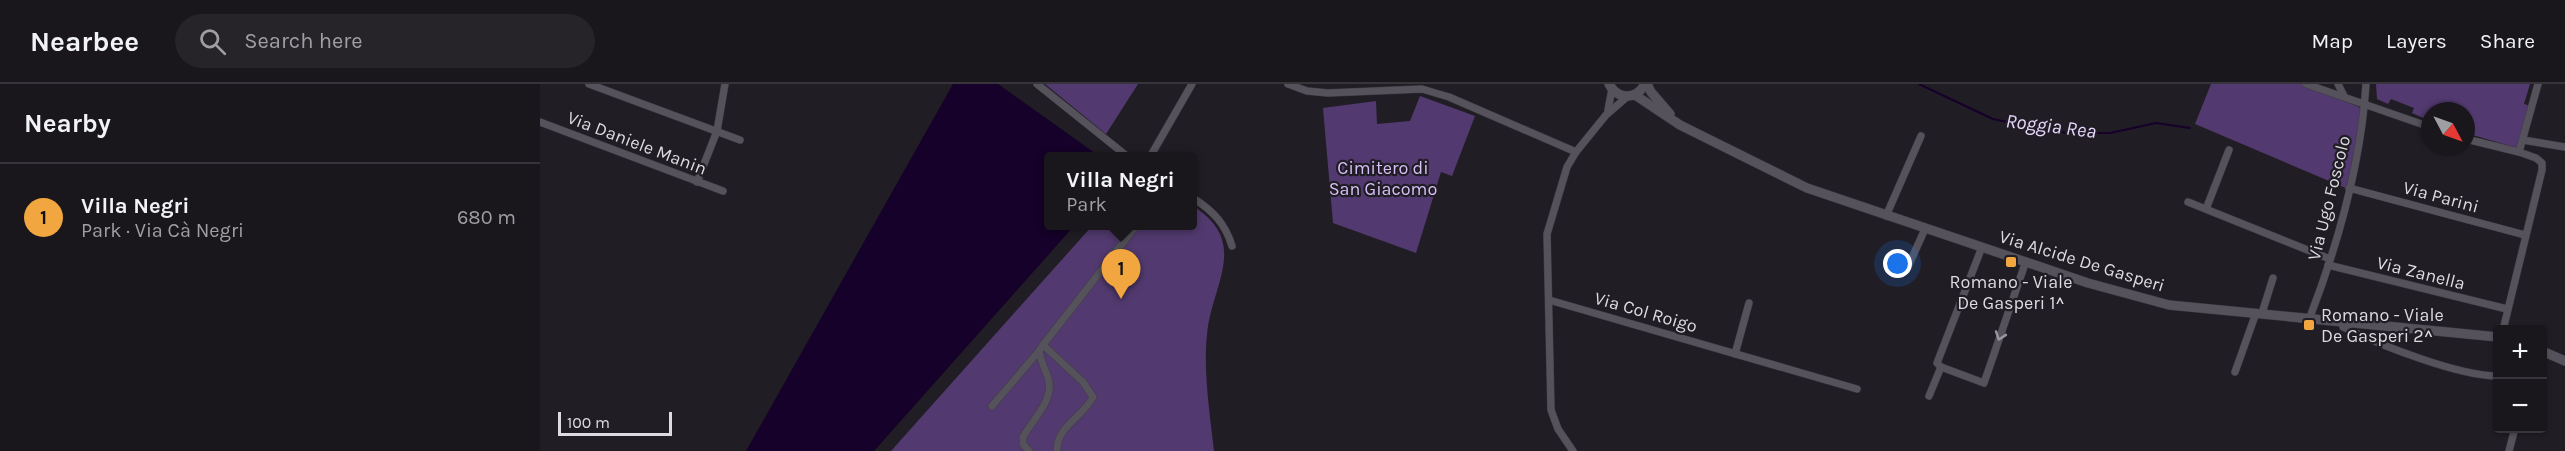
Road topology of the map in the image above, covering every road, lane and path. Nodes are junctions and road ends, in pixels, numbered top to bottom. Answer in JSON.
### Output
{"nodes":[{"id":1,"x":589,"y":84,"type":"edge"},
{"id":2,"x":725,"y":84,"type":"edge"},
{"id":3,"x":1037,"y":84,"type":"edge"},
{"id":4,"x":1192,"y":84,"type":"edge"},
{"id":5,"x":1288,"y":84,"type":"edge"},
{"id":6,"x":1646,"y":84,"type":"edge"},
{"id":7,"x":2306,"y":84,"type":"edge"},
{"id":8,"x":2366,"y":84,"type":"edge"},
{"id":9,"x":2538,"y":84,"type":"edge"},
{"id":10,"x":2338,"y":85,"type":"edge"},
{"id":11,"x":1611,"y":87,"type":"edge"},
{"id":12,"x":2329,"y":93,"type":"junction"},
{"id":13,"x":1632,"y":95,"type":"junction"},
{"id":14,"x":2344,"y":96,"type":"junction"},
{"id":15,"x":2364,"y":104,"type":"junction"},
{"id":16,"x":1608,"y":113,"type":"junction"},
{"id":17,"x":540,"y":122,"type":"edge"},
{"id":18,"x":2421,"y":124,"type":"edge"},
{"id":19,"x":1680,"y":125,"type":"junction"},
{"id":20,"x":717,"y":131,"type":"junction"},
{"id":21,"x":1921,"y":136,"type":"dead end"},
{"id":22,"x":740,"y":140,"type":"dead end"},
{"id":23,"x":2523,"y":140,"type":"junction"},
{"id":24,"x":2475,"y":141,"type":"edge"},
{"id":25,"x":2565,"y":147,"type":"edge"},
{"id":26,"x":2229,"y":150,"type":"dead end"},
{"id":27,"x":1123,"y":152,"type":"edge"},
{"id":28,"x":1152,"y":152,"type":"edge"},
{"id":29,"x":1576,"y":152,"type":"junction"},
{"id":30,"x":2519,"y":152,"type":"junction"},
{"id":31,"x":697,"y":182,"type":"junction"},
{"id":32,"x":2349,"y":188,"type":"junction"},
{"id":33,"x":723,"y":191,"type":"dead end"},
{"id":34,"x":1197,"y":201,"type":"edge"},
{"id":35,"x":2188,"y":202,"type":"dead end"},
{"id":36,"x":2206,"y":209,"type":"junction"},
{"id":37,"x":1886,"y":216,"type":"junction"},
{"id":38,"x":1924,"y":229,"type":"junction"},
{"id":39,"x":1132,"y":230,"type":"edge"},
{"id":40,"x":2525,"y":235,"type":"junction"},
{"id":41,"x":1232,"y":246,"type":"dead end"},
{"id":42,"x":1982,"y":247,"type":"junction"},
{"id":43,"x":2026,"y":261,"type":"junction"},
{"id":44,"x":2329,"y":262,"type":"junction"},
{"id":45,"x":1907,"y":269,"type":"dead end"},
{"id":46,"x":2273,"y":278,"type":"dead end"},
{"id":47,"x":1549,"y":300,"type":"junction"},
{"id":48,"x":1749,"y":303,"type":"dead end"},
{"id":49,"x":2507,"y":309,"type":"junction"},
{"id":50,"x":2259,"y":313,"type":"junction"},
{"id":51,"x":2310,"y":317,"type":"junction"},
{"id":52,"x":2341,"y":321,"type":"junction"},
{"id":53,"x":2504,"y":325,"type":"edge"},
{"id":54,"x":2493,"y":336,"type":"edge"},
{"id":55,"x":1041,"y":348,"type":"junction"},
{"id":56,"x":1735,"y":354,"type":"junction"},
{"id":57,"x":2547,"y":354,"type":"edge"},
{"id":58,"x":2565,"y":362,"type":"edge"},
{"id":59,"x":1941,"y":367,"type":"junction"},
{"id":60,"x":2235,"y":372,"type":"dead end"},
{"id":61,"x":2493,"y":376,"type":"edge"},
{"id":62,"x":1857,"y":389,"type":"dead end"},
{"id":63,"x":1929,"y":396,"type":"dead end"},
{"id":64,"x":992,"y":406,"type":"dead end"},
{"id":65,"x":2514,"y":433,"type":"edge"},
{"id":66,"x":1029,"y":451,"type":"edge"},
{"id":67,"x":1058,"y":451,"type":"edge"},
{"id":68,"x":1573,"y":451,"type":"edge"},
{"id":69,"x":2509,"y":451,"type":"edge"}],
"edges":[{"from":1,"to":20,"type":"street"},
{"from":2,"to":20,"type":"street"},
{"from":3,"to":27,"type":"street"},
{"from":4,"to":28,"type":"street"},
{"from":5,"to":29,"type":"street"},
{"from":6,"to":13,"type":"main road"},
{"from":6,"to":19,"type":"main road","name":"Via Alcide De Gasperi"},
{"from":7,"to":12,"type":"street"},
{"from":8,"to":15,"type":"street","name":"Via Ugo Foscolo"},
{"from":9,"to":23,"type":"street"},
{"from":10,"to":12,"type":"street"},
{"from":10,"to":14,"type":"street"},
{"from":11,"to":13,"type":"main road","name":"Via Alcide De Gasperi"},
{"from":11,"to":16,"type":"street"},
{"from":12,"to":14,"type":"street"},
{"from":13,"to":16,"type":"street"},
{"from":13,"to":19,"type":"main road","name":"Via Alcide De Gasperi"},
{"from":14,"to":15,"type":"street"},
{"from":15,"to":18,"type":"street"},
{"from":15,"to":32,"type":"street","name":"Via Ugo Foscolo"},
{"from":16,"to":29,"type":"street"},
{"from":17,"to":31,"type":"street","name":"Via Daniele Manin"},
{"from":19,"to":37,"type":"main road","name":"Via Alcide De Gasperi"},
{"from":20,"to":22,"type":"street"},
{"from":20,"to":31,"type":"street"},
{"from":21,"to":37,"type":"street"},
{"from":23,"to":25,"type":"street"},
{"from":23,"to":30,"type":"street"},
{"from":24,"to":30,"type":"street"},
{"from":26,"to":36,"type":"street"},
{"from":29,"to":47,"type":"street"},
{"from":30,"to":40,"type":"street"},
{"from":31,"to":33,"type":"street","name":"Via Daniele Manin"},
{"from":32,"to":40,"type":"street","name":"Via Parini"},
{"from":32,"to":44,"type":"street","name":"Via Ugo Foscolo"},
{"from":34,"to":41,"type":"street"},
{"from":35,"to":36,"type":"street","name":"Via Zanella"},
{"from":36,"to":44,"type":"street","name":"Via Zanella"},
{"from":37,"to":38,"type":"main road","name":"Via Alcide De Gasperi"},
{"from":38,"to":42,"type":"main road","name":"Via Alcide De Gasperi"},
{"from":38,"to":45,"type":"street"},
{"from":39,"to":55,"type":"street"},
{"from":40,"to":49,"type":"street"},
{"from":42,"to":43,"type":"main road","name":"Via Alcide De Gasperi"},
{"from":42,"to":59,"type":"street"},
{"from":43,"to":50,"type":"main road","name":"Via Alcide De Gasperi"},
{"from":43,"to":59,"type":"street","one_way":true},
{"from":44,"to":49,"type":"street","name":"Via Zanella"},
{"from":44,"to":51,"type":"street","name":"Via Ugo Foscolo"},
{"from":46,"to":50,"type":"street"},
{"from":47,"to":56,"type":"street","name":"Via Col Roigo"},
{"from":47,"to":68,"type":"street"},
{"from":48,"to":56,"type":"street"},
{"from":49,"to":53,"type":"street"},
{"from":50,"to":51,"type":"main road","name":"Via Alcide De Gasperi"},
{"from":50,"to":60,"type":"street"},
{"from":51,"to":52,"type":"main road","name":"Via Alcide De Gasperi"},
{"from":52,"to":54,"type":"main road","name":"Via Alcide De Gasperi"},
{"from":52,"to":61,"type":"street"},
{"from":55,"to":64,"type":"street"},
{"from":55,"to":66,"type":"street"},
{"from":55,"to":67,"type":"street"},
{"from":56,"to":62,"type":"street","name":"Via Col Roigo"},
{"from":57,"to":58,"type":"main road"},
{"from":59,"to":63,"type":"street"},
{"from":65,"to":69,"type":"street"}]}
